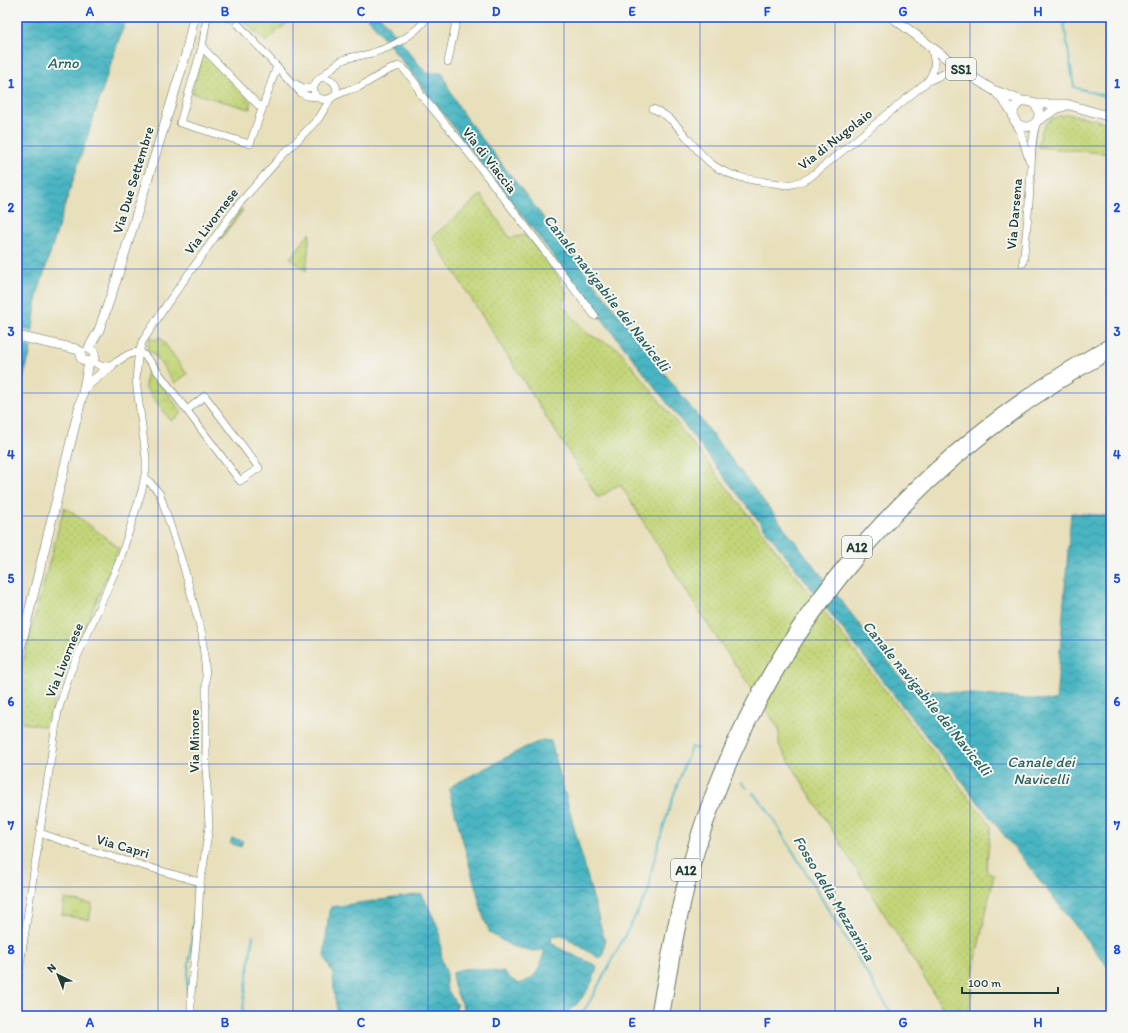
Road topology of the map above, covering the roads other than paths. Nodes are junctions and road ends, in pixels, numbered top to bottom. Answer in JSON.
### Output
{"nodes":[{"id":1,"x":194,"y":17,"type":"edge"},
{"id":2,"x":207,"y":17,"type":"edge"},
{"id":3,"x":427,"y":17,"type":"edge"},
{"id":4,"x":457,"y":17,"type":"edge"},
{"id":5,"x":892,"y":17,"type":"edge"},
{"id":6,"x":238,"y":24,"type":"dead end"},
{"id":7,"x":930,"y":45,"type":"junction"},
{"id":8,"x":202,"y":47,"type":"junction"},
{"id":9,"x":448,"y":62,"type":"dead end"},
{"id":10,"x":338,"y":64,"type":"junction"},
{"id":11,"x":277,"y":66,"type":"junction"},
{"id":12,"x":963,"y":71,"type":"junction"},
{"id":13,"x":318,"y":81,"type":"junction"},
{"id":14,"x":928,"y":82,"type":"junction"},
{"id":15,"x":336,"y":84,"type":"junction"},
{"id":16,"x":348,"y":90,"type":"junction"},
{"id":17,"x":993,"y":90,"type":"junction"},
{"id":18,"x":307,"y":92,"type":"junction"},
{"id":19,"x":318,"y":97,"type":"junction"},
{"id":20,"x":333,"y":97,"type":"junction"},
{"id":21,"x":1022,"y":101,"type":"junction"},
{"id":22,"x":1035,"y":104,"type":"junction"},
{"id":23,"x":1074,"y":106,"type":"junction"},
{"id":24,"x":262,"y":109,"type":"junction"},
{"id":25,"x":653,"y":109,"type":"dead end"},
{"id":26,"x":320,"y":116,"type":"junction"},
{"id":27,"x":1014,"y":117,"type":"junction"},
{"id":28,"x":1111,"y":117,"type":"edge"},
{"id":29,"x":1037,"y":121,"type":"junction"},
{"id":30,"x":1030,"y":168,"type":"junction"},
{"id":31,"x":1022,"y":263,"type":"dead end"},
{"id":32,"x":595,"y":316,"type":"dead end"},
{"id":33,"x":17,"y":336,"type":"edge"},
{"id":34,"x":1111,"y":343,"type":"edge"},
{"id":35,"x":85,"y":350,"type":"junction"},
{"id":36,"x":139,"y":352,"type":"junction"},
{"id":37,"x":1111,"y":353,"type":"edge"},
{"id":38,"x":91,"y":361,"type":"junction"},
{"id":39,"x":112,"y":365,"type":"junction"},
{"id":40,"x":84,"y":388,"type":"junction"},
{"id":41,"x":187,"y":410,"type":"junction"},
{"id":42,"x":145,"y":477,"type":"junction"},
{"id":43,"x":17,"y":661,"type":"edge"},
{"id":44,"x":742,"y":731,"type":"junction"},
{"id":45,"x":40,"y":834,"type":"junction"},
{"id":46,"x":200,"y":882,"type":"junction"},
{"id":47,"x":17,"y":985,"type":"edge"},
{"id":48,"x":191,"y":1016,"type":"edge"},
{"id":49,"x":656,"y":1016,"type":"edge"},
{"id":50,"x":664,"y":1016,"type":"edge"}],
"edges":[{"from":1,"to":35,"type":"main road","name":"Via Due Settembre"},
{"from":2,"to":8,"type":"street"},
{"from":3,"to":10,"type":"street"},
{"from":4,"to":9,"type":"street"},
{"from":5,"to":7,"type":"main road","number":"SS1"},
{"from":6,"to":11,"type":"street"},
{"from":7,"to":12,"type":"main road","number":"SS1"},
{"from":7,"to":14,"type":"street"},
{"from":8,"to":24,"type":"street"},
{"from":8,"to":24,"type":"street"},
{"from":10,"to":13,"type":"street"},
{"from":10,"to":15,"type":"street"},
{"from":11,"to":18,"type":"street"},
{"from":11,"to":24,"type":"street"},
{"from":12,"to":14,"type":"street","name":"Via di Nugolaio"},
{"from":12,"to":17,"type":"main road","number":"SS1"},
{"from":13,"to":15,"type":"street"},
{"from":13,"to":18,"type":"street"},
{"from":13,"to":19,"type":"street"},
{"from":14,"to":25,"type":"street","name":"Via di Nugolaio"},
{"from":15,"to":16,"type":"street"},
{"from":15,"to":20,"type":"street"},
{"from":16,"to":20,"type":"street","name":"Via di Viaccia"},
{"from":16,"to":32,"type":"street","name":"Via di Viaccia"},
{"from":17,"to":21,"type":"main road","number":"SS1"},
{"from":17,"to":27,"type":"main road","number":"SS1"},
{"from":18,"to":19,"type":"street"},
{"from":19,"to":20,"type":"street"},
{"from":19,"to":26,"type":"street"},
{"from":20,"to":26,"type":"street","name":"Via Livornese"},
{"from":21,"to":22,"type":"main road","number":"SS1"},
{"from":21,"to":27,"type":"main road"},
{"from":22,"to":23,"type":"main road","number":"SS1"},
{"from":22,"to":29,"type":"main road"},
{"from":23,"to":28,"type":"main road","number":"SS1"},
{"from":23,"to":29,"type":"main road","number":"SS1"},
{"from":26,"to":36,"type":"street","name":"Via Livornese"},
{"from":27,"to":29,"type":"main road","number":"SS1"},
{"from":27,"to":30,"type":"street","name":"Via Darsena"},
{"from":29,"to":30,"type":"street","name":"Via Darsena"},
{"from":30,"to":31,"type":"street","name":"Via Darsena"},
{"from":33,"to":35,"type":"main road"},
{"from":34,"to":44,"type":"highway","number":"A12"},
{"from":35,"to":38,"type":"main road"},
{"from":36,"to":39,"type":"street"},
{"from":36,"to":41,"type":"street"},
{"from":36,"to":42,"type":"street","name":"Via Livornese"},
{"from":37,"to":44,"type":"highway","number":"A12"},
{"from":38,"to":39,"type":"street"},
{"from":38,"to":40,"type":"main road"},
{"from":39,"to":40,"type":"main road"},
{"from":40,"to":43,"type":"main road"},
{"from":41,"to":41,"type":"street"},
{"from":42,"to":45,"type":"street","name":"Via Livornese"},
{"from":42,"to":46,"type":"street","name":"Via Minore"},
{"from":44,"to":49,"type":"highway","number":"A12"},
{"from":44,"to":50,"type":"highway","number":"A12"},
{"from":45,"to":46,"type":"street","name":"Via Capri"},
{"from":45,"to":47,"type":"street","name":"Via Livornese"},
{"from":46,"to":48,"type":"street","name":"Via Minore"}]}
